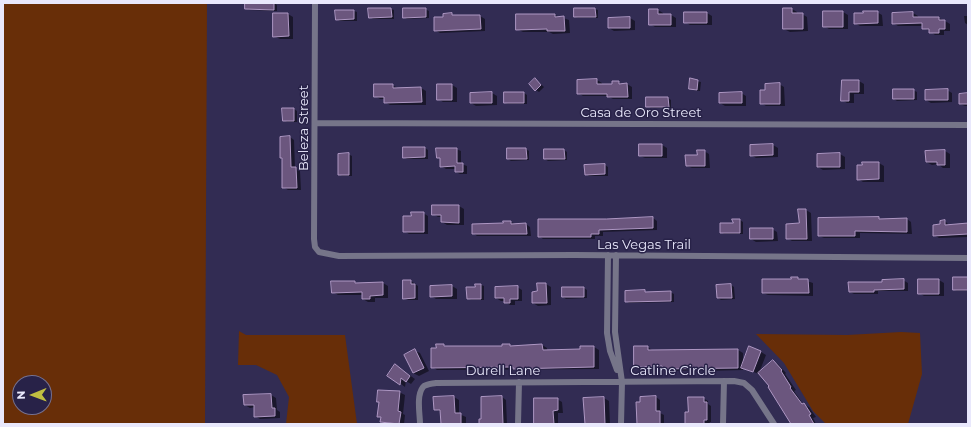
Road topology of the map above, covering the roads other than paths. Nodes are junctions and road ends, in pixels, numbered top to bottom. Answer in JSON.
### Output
{"nodes":[{"id":1,"x":316,"y":3,"type":"edge"},
{"id":2,"x":315,"y":123,"type":"junction"},
{"id":3,"x":968,"y":125,"type":"edge"},
{"id":4,"x":319,"y":252,"type":"joint"},
{"id":5,"x":608,"y":255,"type":"junction"},
{"id":6,"x":616,"y":255,"type":"junction"},
{"id":7,"x":968,"y":258,"type":"edge"},
{"id":8,"x":724,"y":381,"type":"junction"},
{"id":9,"x":519,"y":382,"type":"junction"},
{"id":10,"x":622,"y":382,"type":"junction"},
{"id":11,"x":420,"y":424,"type":"edge"},
{"id":12,"x":518,"y":424,"type":"edge"},
{"id":13,"x":621,"y":424,"type":"edge"},
{"id":14,"x":723,"y":424,"type":"edge"},
{"id":15,"x":774,"y":424,"type":"edge"}],
"edges":[{"from":1,"to":2,"type":"street","name":"Beleza Street"},
{"from":2,"to":3,"type":"street","name":"Casa de Oro Street"},
{"from":2,"to":4,"type":"street","name":"Beleza Street"},
{"from":4,"to":5,"type":"street","name":"Las Vegas Trail"},
{"from":5,"to":6,"type":"street","name":"Las Vegas Trail"},
{"from":5,"to":10,"type":"street"},
{"from":6,"to":7,"type":"street","name":"Las Vegas Trail"},
{"from":6,"to":10,"type":"street"},
{"from":8,"to":10,"type":"street","name":"Catline Circle"},
{"from":8,"to":14,"type":"street","name":"Catline Circle"},
{"from":8,"to":15,"type":"street","name":"Catline Circle"},
{"from":9,"to":10,"type":"street","name":"Durell Lane"},
{"from":9,"to":11,"type":"street","name":"Durell Lane"},
{"from":9,"to":12,"type":"street"},
{"from":10,"to":13,"type":"street"}]}
